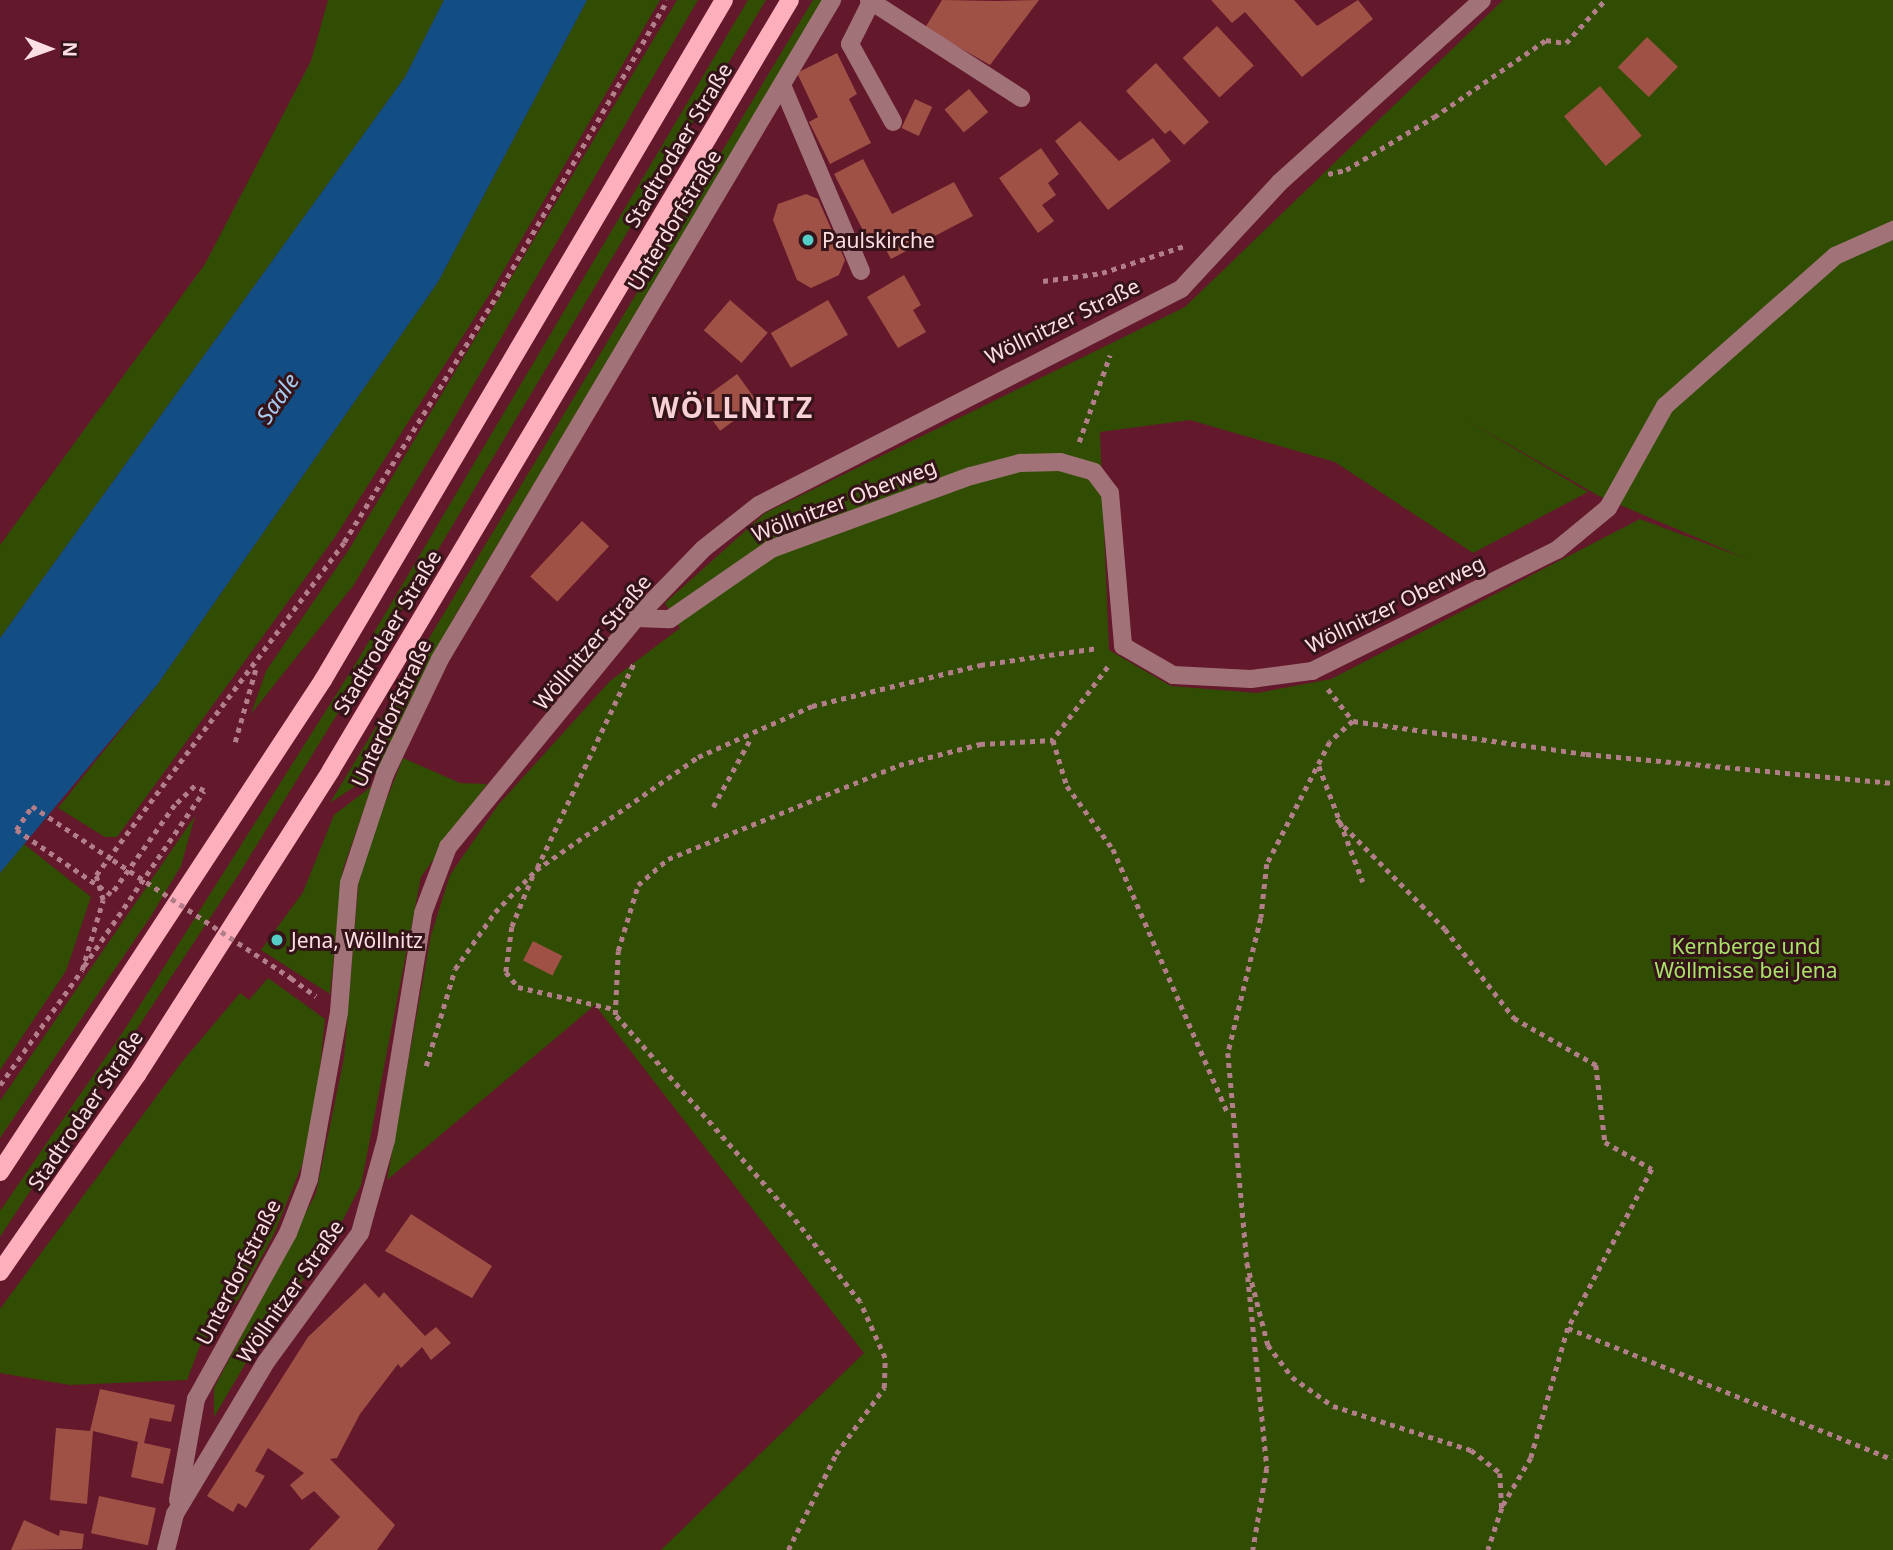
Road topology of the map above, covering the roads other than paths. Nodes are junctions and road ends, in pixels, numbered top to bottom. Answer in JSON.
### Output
{"nodes":[{"id":1,"x":724,"y":0,"type":"edge"},
{"id":2,"x":790,"y":0,"type":"edge"},
{"id":3,"x":832,"y":0,"type":"edge"},
{"id":4,"x":1482,"y":0,"type":"edge"},
{"id":5,"x":870,"y":1,"type":"edge"},
{"id":6,"x":782,"y":85,"type":"junction"},
{"id":7,"x":1021,"y":97,"type":"dead end"},
{"id":8,"x":893,"y":122,"type":"dead end"},
{"id":9,"x":1893,"y":230,"type":"edge"},
{"id":10,"x":861,"y":271,"type":"dead end"},
{"id":11,"x":636,"y":618,"type":"junction"},
{"id":12,"x":0,"y":1172,"type":"edge"},
{"id":13,"x":0,"y":1272,"type":"edge"},
{"id":14,"x":175,"y":1514,"type":"junction"},
{"id":15,"x":166,"y":1550,"type":"edge"}],
"edges":[{"from":1,"to":12,"type":"main road","name":"Stadtrodaer Straße"},
{"from":2,"to":13,"type":"main road","name":"Stadtrodaer Straße"},
{"from":3,"to":6,"type":"street","name":"Unterdorfstraße"},
{"from":4,"to":11,"type":"street","name":"Wöllnitzer Straße"},
{"from":5,"to":7,"type":"street"},
{"from":5,"to":8,"type":"street"},
{"from":6,"to":10,"type":"street"},
{"from":6,"to":14,"type":"street","name":"Unterdorfstraße"},
{"from":9,"to":11,"type":"street","name":"Wöllnitzer Oberweg"},
{"from":11,"to":14,"type":"street","name":"Wöllnitzer Straße"},
{"from":14,"to":15,"type":"street","name":"Wöllnitzer Straße"}]}
